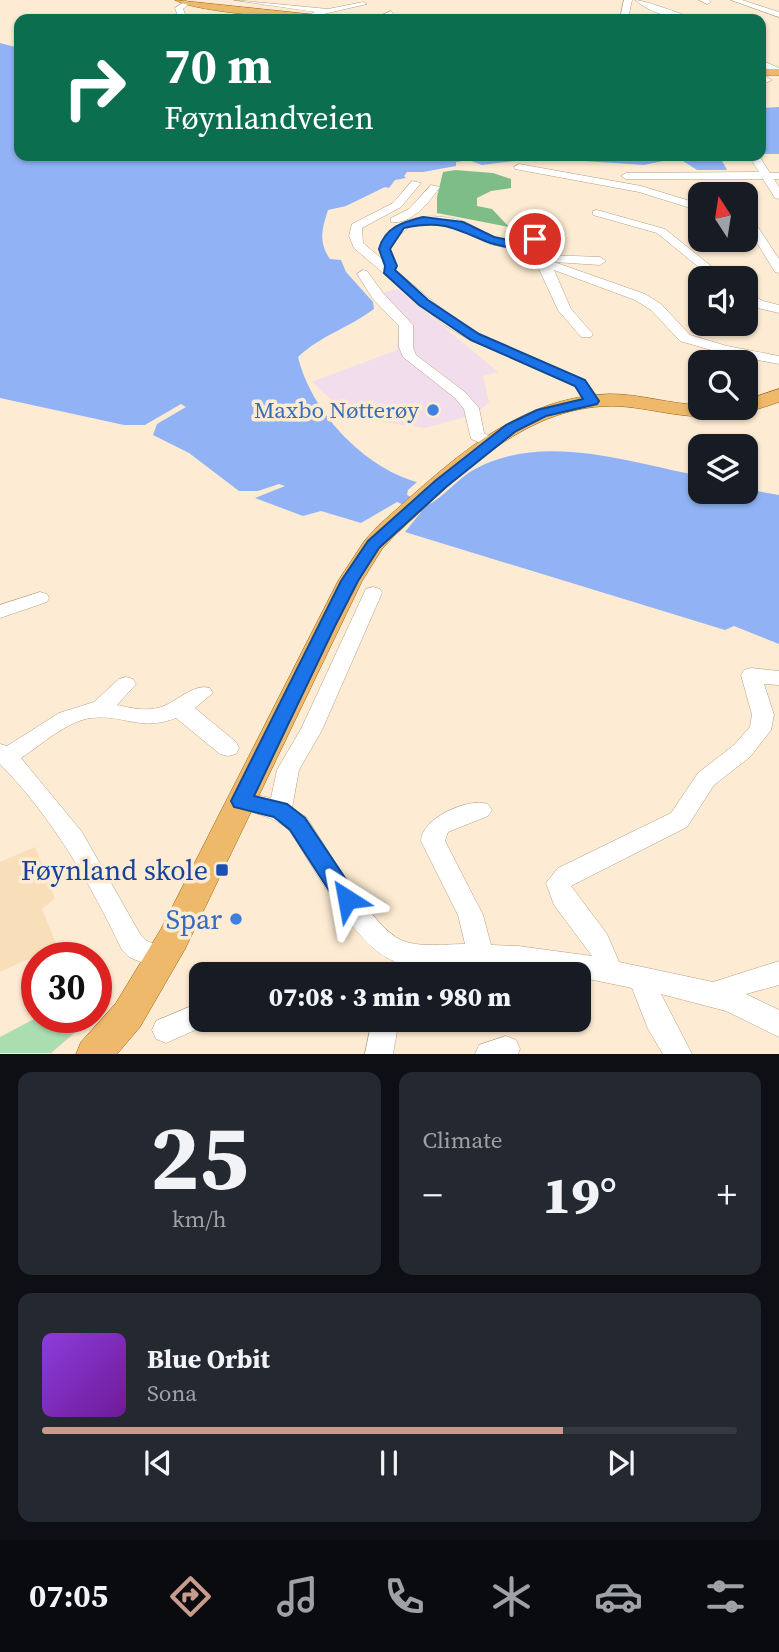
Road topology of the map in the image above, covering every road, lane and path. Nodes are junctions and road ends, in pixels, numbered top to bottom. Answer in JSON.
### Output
{"nodes":[{"id":1,"x":238,"y":0,"type":"edge"},
{"id":2,"x":344,"y":0,"type":"edge"},
{"id":3,"x":639,"y":0,"type":"edge"},
{"id":4,"x":735,"y":0,"type":"edge"},
{"id":5,"x":182,"y":1,"type":"edge"},
{"id":6,"x":671,"y":3,"type":"dead end"},
{"id":7,"x":762,"y":9,"type":"junction"},
{"id":8,"x":657,"y":10,"type":"junction"},
{"id":9,"x":739,"y":11,"type":"dead end"},
{"id":10,"x":282,"y":14,"type":"edge"},
{"id":11,"x":321,"y":14,"type":"edge"},
{"id":12,"x":330,"y":14,"type":"edge"},
{"id":13,"x":672,"y":14,"type":"edge"},
{"id":14,"x":779,"y":15,"type":"edge"},
{"id":15,"x":766,"y":20,"type":"dead end"},
{"id":16,"x":779,"y":21,"type":"edge"},
{"id":17,"x":759,"y":161,"type":"edge"},
{"id":18,"x":519,"y":167,"type":"dead end"},
{"id":19,"x":773,"y":176,"type":"edge"},
{"id":20,"x":416,"y":183,"type":"dead end"},
{"id":21,"x":612,"y":184,"type":"junction"},
{"id":22,"x":435,"y":187,"type":"dead end"},
{"id":23,"x":779,"y":196,"type":"edge"},
{"id":24,"x":688,"y":204,"type":"edge"},
{"id":25,"x":597,"y":213,"type":"dead end"},
{"id":26,"x":530,"y":216,"type":"dead end"},
{"id":27,"x":758,"y":236,"type":"edge"},
{"id":28,"x":385,"y":249,"type":"junction"},
{"id":29,"x":541,"y":257,"type":"junction"},
{"id":30,"x":600,"y":261,"type":"dead end"},
{"id":31,"x":705,"y":266,"type":"edge"},
{"id":32,"x":779,"y":269,"type":"edge"},
{"id":33,"x":388,"y":270,"type":"junction"},
{"id":34,"x":363,"y":274,"type":"dead end"},
{"id":35,"x":758,"y":303,"type":"edge"},
{"id":36,"x":779,"y":309,"type":"edge"},
{"id":37,"x":586,"y":334,"type":"dead end"},
{"id":38,"x":779,"y":360,"type":"edge"},
{"id":39,"x":779,"y":395,"type":"edge"},
{"id":40,"x":592,"y":401,"type":"junction"},
{"id":41,"x":758,"y":402,"type":"edge"},
{"id":42,"x":688,"y":410,"type":"edge"},
{"id":43,"x":491,"y":442,"type":"junction"},
{"id":44,"x":373,"y":593,"type":"dead end"},
{"id":45,"x":40,"y":598,"type":"dead end"},
{"id":46,"x":0,"y":612,"type":"edge"},
{"id":47,"x":779,"y":678,"type":"edge"},
{"id":48,"x":126,"y":684,"type":"dead end"},
{"id":49,"x":203,"y":693,"type":"dead end"},
{"id":50,"x":99,"y":710,"type":"junction"},
{"id":51,"x":177,"y":710,"type":"junction"},
{"id":52,"x":228,"y":748,"type":"dead end"},
{"id":53,"x":3,"y":755,"type":"edge"},
{"id":54,"x":241,"y":801,"type":"junction"},
{"id":55,"x":280,"y":810,"type":"junction"},
{"id":56,"x":480,"y":810,"type":"dead end"},
{"id":57,"x":481,"y":954,"type":"junction"},
{"id":58,"x":162,"y":959,"type":"junction"},
{"id":59,"x":404,"y":962,"type":"edge"},
{"id":60,"x":426,"y":962,"type":"edge"},
{"id":61,"x":608,"y":971,"type":"junction"},
{"id":62,"x":779,"y":973,"type":"edge"},
{"id":63,"x":641,"y":979,"type":"junction"},
{"id":64,"x":715,"y":994,"type":"junction"},
{"id":65,"x":189,"y":1019,"type":"edge"},
{"id":66,"x":779,"y":1024,"type":"edge"},
{"id":67,"x":166,"y":1030,"type":"dead end"},
{"id":68,"x":384,"y":1032,"type":"edge"},
{"id":69,"x":94,"y":1054,"type":"edge"},
{"id":70,"x":379,"y":1054,"type":"edge"},
{"id":71,"x":678,"y":1054,"type":"edge"}],
"edges":[{"from":1,"to":11,"type":"street"},
{"from":2,"to":12,"type":"street"},
{"from":3,"to":8,"type":"street"},
{"from":4,"to":7,"type":"street"},
{"from":5,"to":10,"type":"main road"},
{"from":6,"to":8,"type":"street"},
{"from":7,"to":9,"type":"street"},
{"from":7,"to":14,"type":"street"},
{"from":8,"to":13,"type":"street"},
{"from":15,"to":16,"type":"street"},
{"from":17,"to":19,"type":"street"},
{"from":18,"to":21,"type":"street"},
{"from":19,"to":21,"type":"street"},
{"from":19,"to":23,"type":"street"},
{"from":20,"to":33,"type":"street"},
{"from":21,"to":24,"type":"street"},
{"from":22,"to":28,"type":"street"},
{"from":25,"to":31,"type":"street"},
{"from":26,"to":29,"type":"street"},
{"from":27,"to":32,"type":"street"},
{"from":28,"to":29,"type":"street"},
{"from":28,"to":33,"type":"street"},
{"from":29,"to":30,"type":"street"},
{"from":29,"to":37,"type":"street"},
{"from":29,"to":38,"type":"street"},
{"from":33,"to":40,"type":"street"},
{"from":34,"to":43,"type":"street"},
{"from":35,"to":36,"type":"street"},
{"from":39,"to":41,"type":"main road"},
{"from":40,"to":42,"type":"main road"},
{"from":40,"to":43,"type":"main road"},
{"from":43,"to":54,"type":"main road"},
{"from":44,"to":55,"type":"street"},
{"from":45,"to":46,"type":"street"},
{"from":47,"to":61,"type":"street"},
{"from":48,"to":50,"type":"street"},
{"from":49,"to":51,"type":"street"},
{"from":50,"to":51,"type":"street"},
{"from":50,"to":53,"type":"street"},
{"from":51,"to":52,"type":"street"},
{"from":53,"to":58,"type":"street"},
{"from":54,"to":55,"type":"street"},
{"from":54,"to":58,"type":"main road"},
{"from":55,"to":59,"type":"street"},
{"from":56,"to":57,"type":"street"},
{"from":57,"to":60,"type":"street"},
{"from":57,"to":61,"type":"street"},
{"from":58,"to":69,"type":"main road"},
{"from":61,"to":63,"type":"street"},
{"from":62,"to":64,"type":"street"},
{"from":63,"to":64,"type":"street"},
{"from":63,"to":71,"type":"street"},
{"from":64,"to":66,"type":"street"},
{"from":65,"to":67,"type":"street"},
{"from":68,"to":70,"type":"street"}]}
